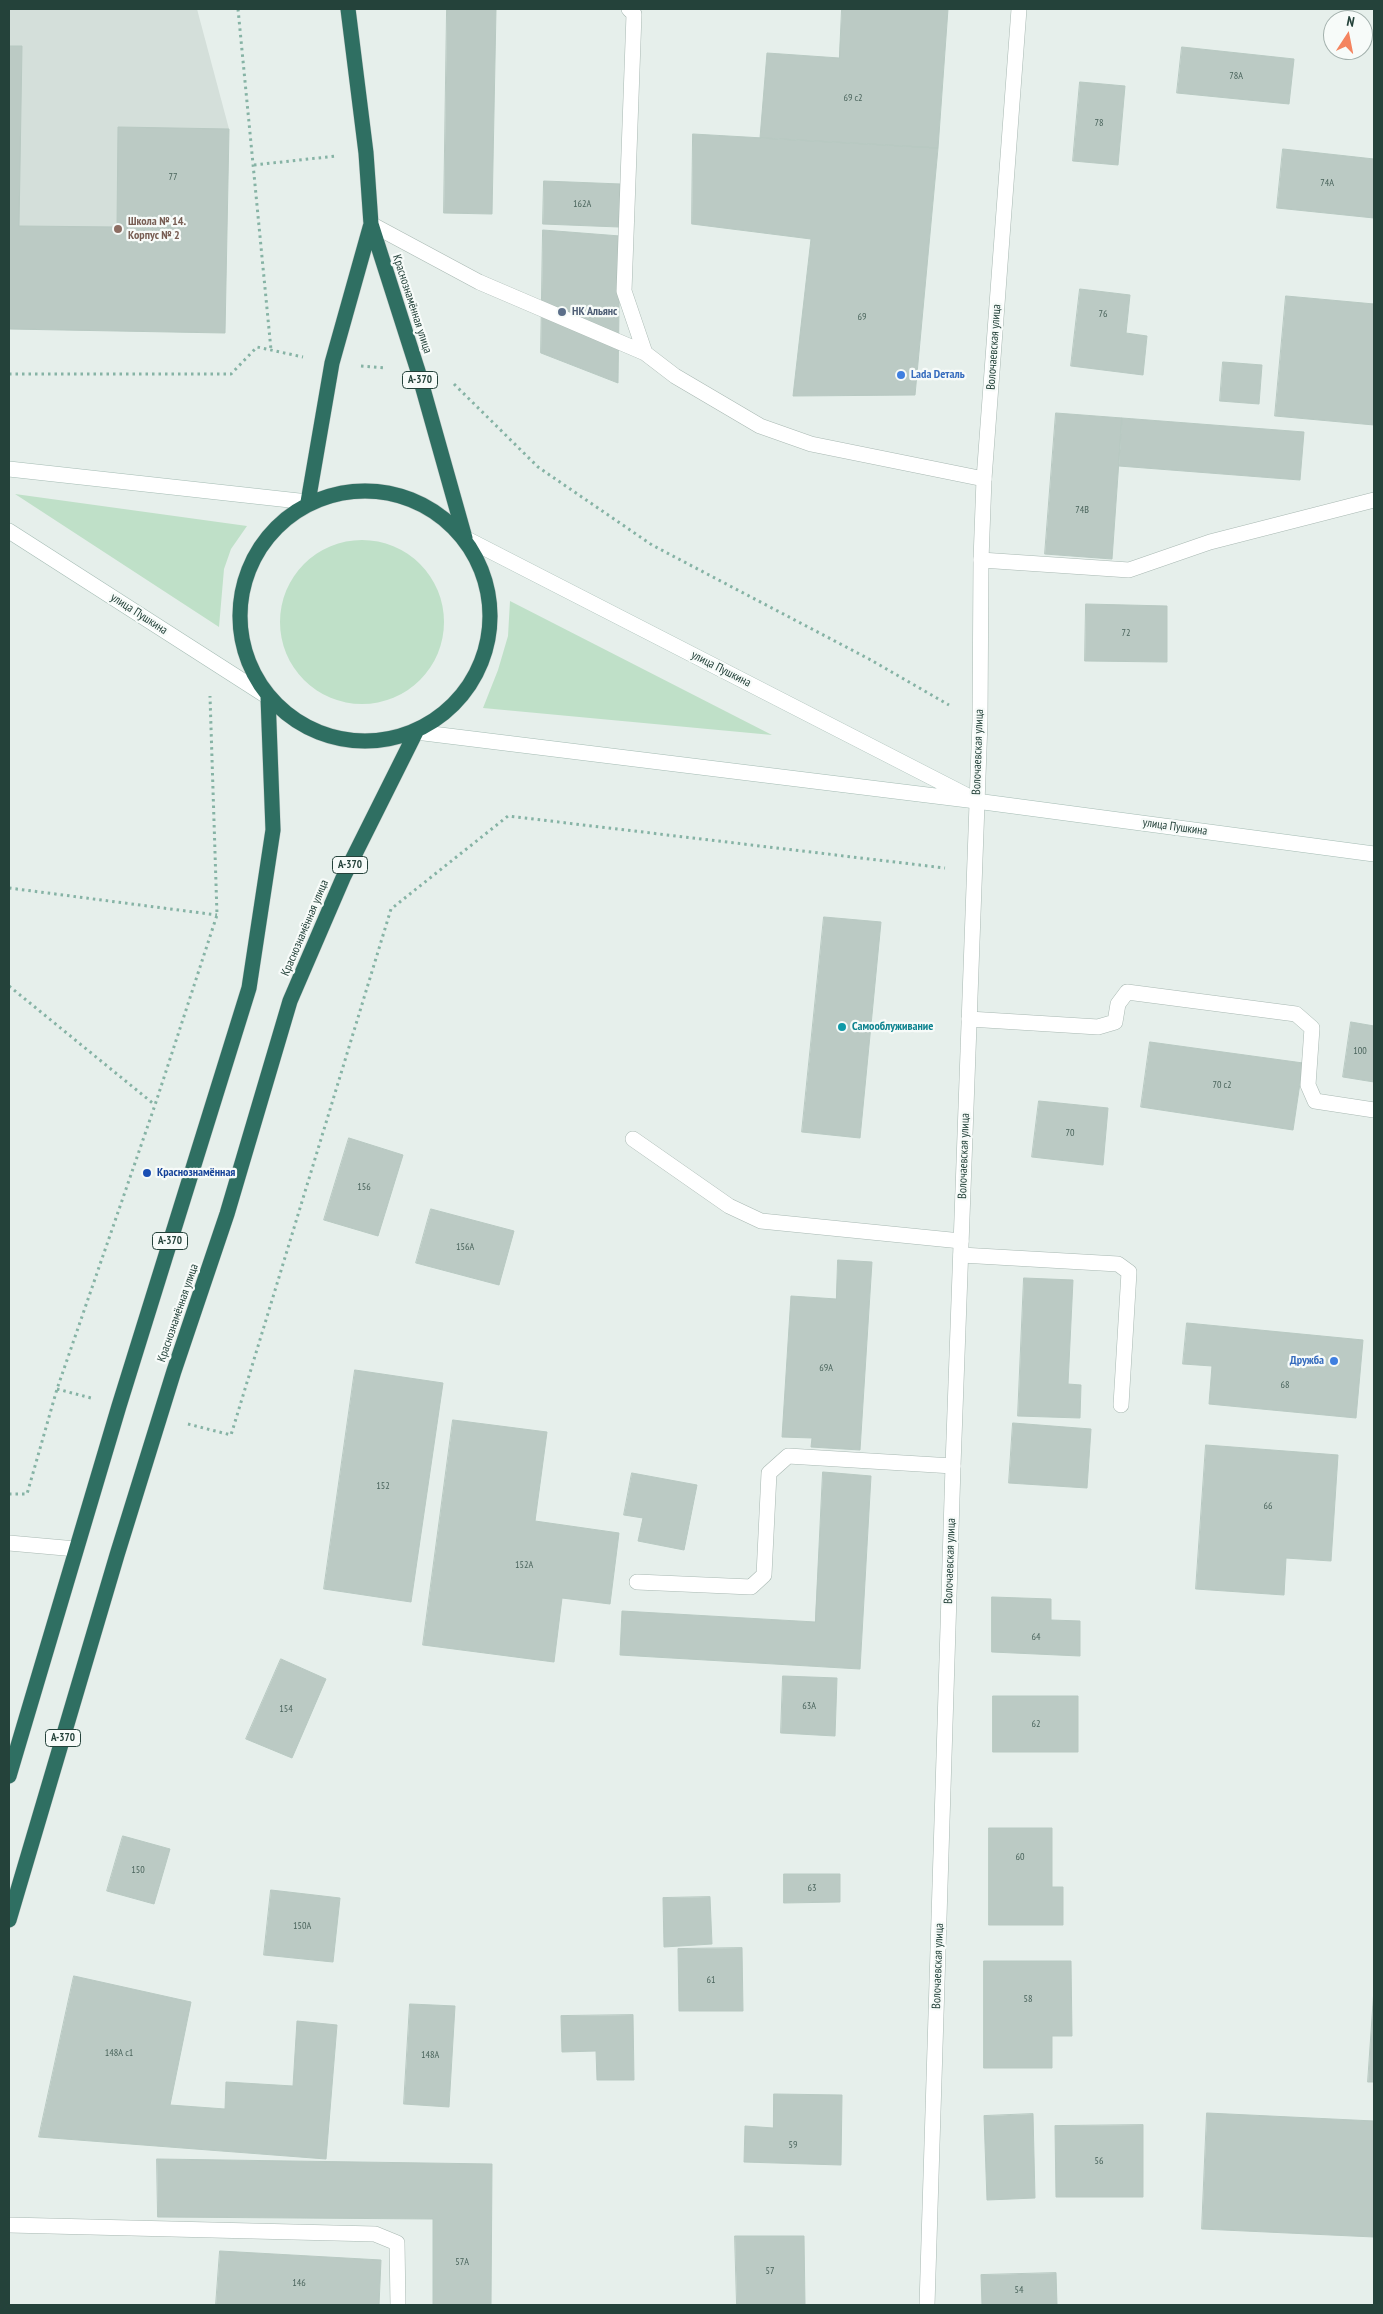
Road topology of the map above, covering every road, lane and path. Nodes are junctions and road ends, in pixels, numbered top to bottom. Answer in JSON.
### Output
{"nodes":[{"id":1,"x":238,"y":9,"type":"edge"},
{"id":2,"x":348,"y":9,"type":"edge"},
{"id":3,"x":629,"y":9,"type":"edge"},
{"id":4,"x":1019,"y":9,"type":"edge"},
{"id":5,"x":366,"y":153,"type":"junction"},
{"id":6,"x":254,"y":165,"type":"junction"},
{"id":7,"x":370,"y":224,"type":"junction"},
{"id":8,"x":271,"y":350,"type":"junction"},
{"id":9,"x":645,"y":353,"type":"junction"},
{"id":10,"x":332,"y":363,"type":"junction"},
{"id":11,"x":418,"y":372,"type":"junction"},
{"id":12,"x":9,"y":374,"type":"edge"},
{"id":13,"x":9,"y":469,"type":"edge"},
{"id":14,"x":984,"y":479,"type":"junction"},
{"id":15,"x":1374,"y":500,"type":"edge"},
{"id":16,"x":308,"y":502,"type":"junction"},
{"id":17,"x":9,"y":531,"type":"edge"},
{"id":18,"x":465,"y":538,"type":"junction"},
{"id":19,"x":981,"y":560,"type":"junction"},
{"id":20,"x":210,"y":660,"type":"junction"},
{"id":21,"x":268,"y":697,"type":"junction"},
{"id":22,"x":980,"y":722,"type":"junction"},
{"id":23,"x":416,"y":732,"type":"junction"},
{"id":24,"x":976,"y":800,"type":"junction"},
{"id":25,"x":1374,"y":854,"type":"edge"},
{"id":26,"x":975,"y":872,"type":"junction"},
{"id":27,"x":9,"y":888,"type":"edge"},
{"id":28,"x":217,"y":915,"type":"junction"},
{"id":29,"x":9,"y":986,"type":"edge"},
{"id":30,"x":969,"y":1019,"type":"junction"},
{"id":31,"x":155,"y":1105,"type":"junction"},
{"id":32,"x":1374,"y":1110,"type":"edge"},
{"id":33,"x":633,"y":1139,"type":"dead end"},
{"id":34,"x":961,"y":1248,"type":"junction"},
{"id":35,"x":57,"y":1389,"type":"junction"},
{"id":36,"x":1121,"y":1405,"type":"dead end"},
{"id":37,"x":119,"y":1406,"type":"junction"},
{"id":38,"x":160,"y":1417,"type":"junction"},
{"id":39,"x":953,"y":1466,"type":"junction"},
{"id":40,"x":9,"y":1494,"type":"edge"},
{"id":41,"x":9,"y":1542,"type":"edge"},
{"id":42,"x":76,"y":1549,"type":"junction"},
{"id":43,"x":637,"y":1582,"type":"dead end"},
{"id":44,"x":9,"y":1776,"type":"edge"},
{"id":45,"x":9,"y":1920,"type":"edge"},
{"id":46,"x":9,"y":2225,"type":"edge"},
{"id":47,"x":398,"y":2305,"type":"edge"},
{"id":48,"x":927,"y":2305,"type":"edge"}],
"edges":[{"from":1,"to":6,"type":"path"},
{"from":2,"to":5,"type":"highway","name":"Краснознамённая улица","number":"А-370"},
{"from":3,"to":9,"type":"street"},
{"from":4,"to":14,"type":"street","name":"Волочаевская улица"},
{"from":5,"to":6,"type":"path"},
{"from":5,"to":7,"type":"highway","name":"Краснознамённая улица","number":"А-370"},
{"from":6,"to":8,"type":"path"},
{"from":7,"to":9,"type":"street"},
{"from":7,"to":10,"type":"highway","name":"Краснознамённая улица","number":"А-370"},
{"from":7,"to":11,"type":"highway","name":"Краснознамённая улица","number":"А-370"},
{"from":8,"to":10,"type":"path"},
{"from":8,"to":12,"type":"path"},
{"from":9,"to":14,"type":"street"},
{"from":10,"to":11,"type":"path"},
{"from":10,"to":16,"type":"highway","name":"Краснознамённая улица","number":"А-370"},
{"from":11,"to":18,"type":"highway","name":"Краснознамённая улица","number":"А-370"},
{"from":11,"to":22,"type":"path"},
{"from":13,"to":16,"type":"street"},
{"from":14,"to":19,"type":"street","name":"Волочаевская улица"},
{"from":15,"to":19,"type":"street"},
{"from":16,"to":18,"type":"highway","number":"А-370"},
{"from":16,"to":21,"type":"highway","number":"А-370"},
{"from":17,"to":20,"type":"street","name":"улица Пушкина"},
{"from":18,"to":23,"type":"highway","number":"А-370"},
{"from":18,"to":24,"type":"street","name":"улица Пушкина"},
{"from":19,"to":22,"type":"street","name":"Волочаевская улица"},
{"from":20,"to":21,"type":"street","name":"улица Пушкина"},
{"from":20,"to":28,"type":"path"},
{"from":21,"to":23,"type":"highway","number":"А-370"},
{"from":21,"to":37,"type":"highway","number":"А-370"},
{"from":22,"to":24,"type":"street","name":"Волочаевская улица"},
{"from":23,"to":24,"type":"street","name":"улица Пушкина"},
{"from":23,"to":38,"type":"highway","name":"Краснознамённая улица","number":"А-370"},
{"from":24,"to":25,"type":"street","name":"улица Пушкина"},
{"from":24,"to":26,"type":"street","name":"Волочаевская улица"},
{"from":26,"to":30,"type":"street","name":"Волочаевская улица"},
{"from":26,"to":38,"type":"path"},
{"from":27,"to":28,"type":"path"},
{"from":28,"to":31,"type":"path"},
{"from":29,"to":31,"type":"path"},
{"from":30,"to":32,"type":"street"},
{"from":30,"to":34,"type":"street","name":"Волочаевская улица"},
{"from":31,"to":35,"type":"path"},
{"from":33,"to":34,"type":"street"},
{"from":34,"to":36,"type":"street"},
{"from":34,"to":39,"type":"street","name":"Волочаевская улица"},
{"from":35,"to":37,"type":"path"},
{"from":35,"to":40,"type":"path"},
{"from":37,"to":42,"type":"highway","number":"А-370"},
{"from":38,"to":45,"type":"highway","name":"Краснознамённая улица","number":"А-370"},
{"from":39,"to":43,"type":"street"},
{"from":39,"to":48,"type":"street","name":"Волочаевская улица"},
{"from":41,"to":42,"type":"street"},
{"from":42,"to":44,"type":"highway","number":"А-370"},
{"from":46,"to":47,"type":"street"}]}
